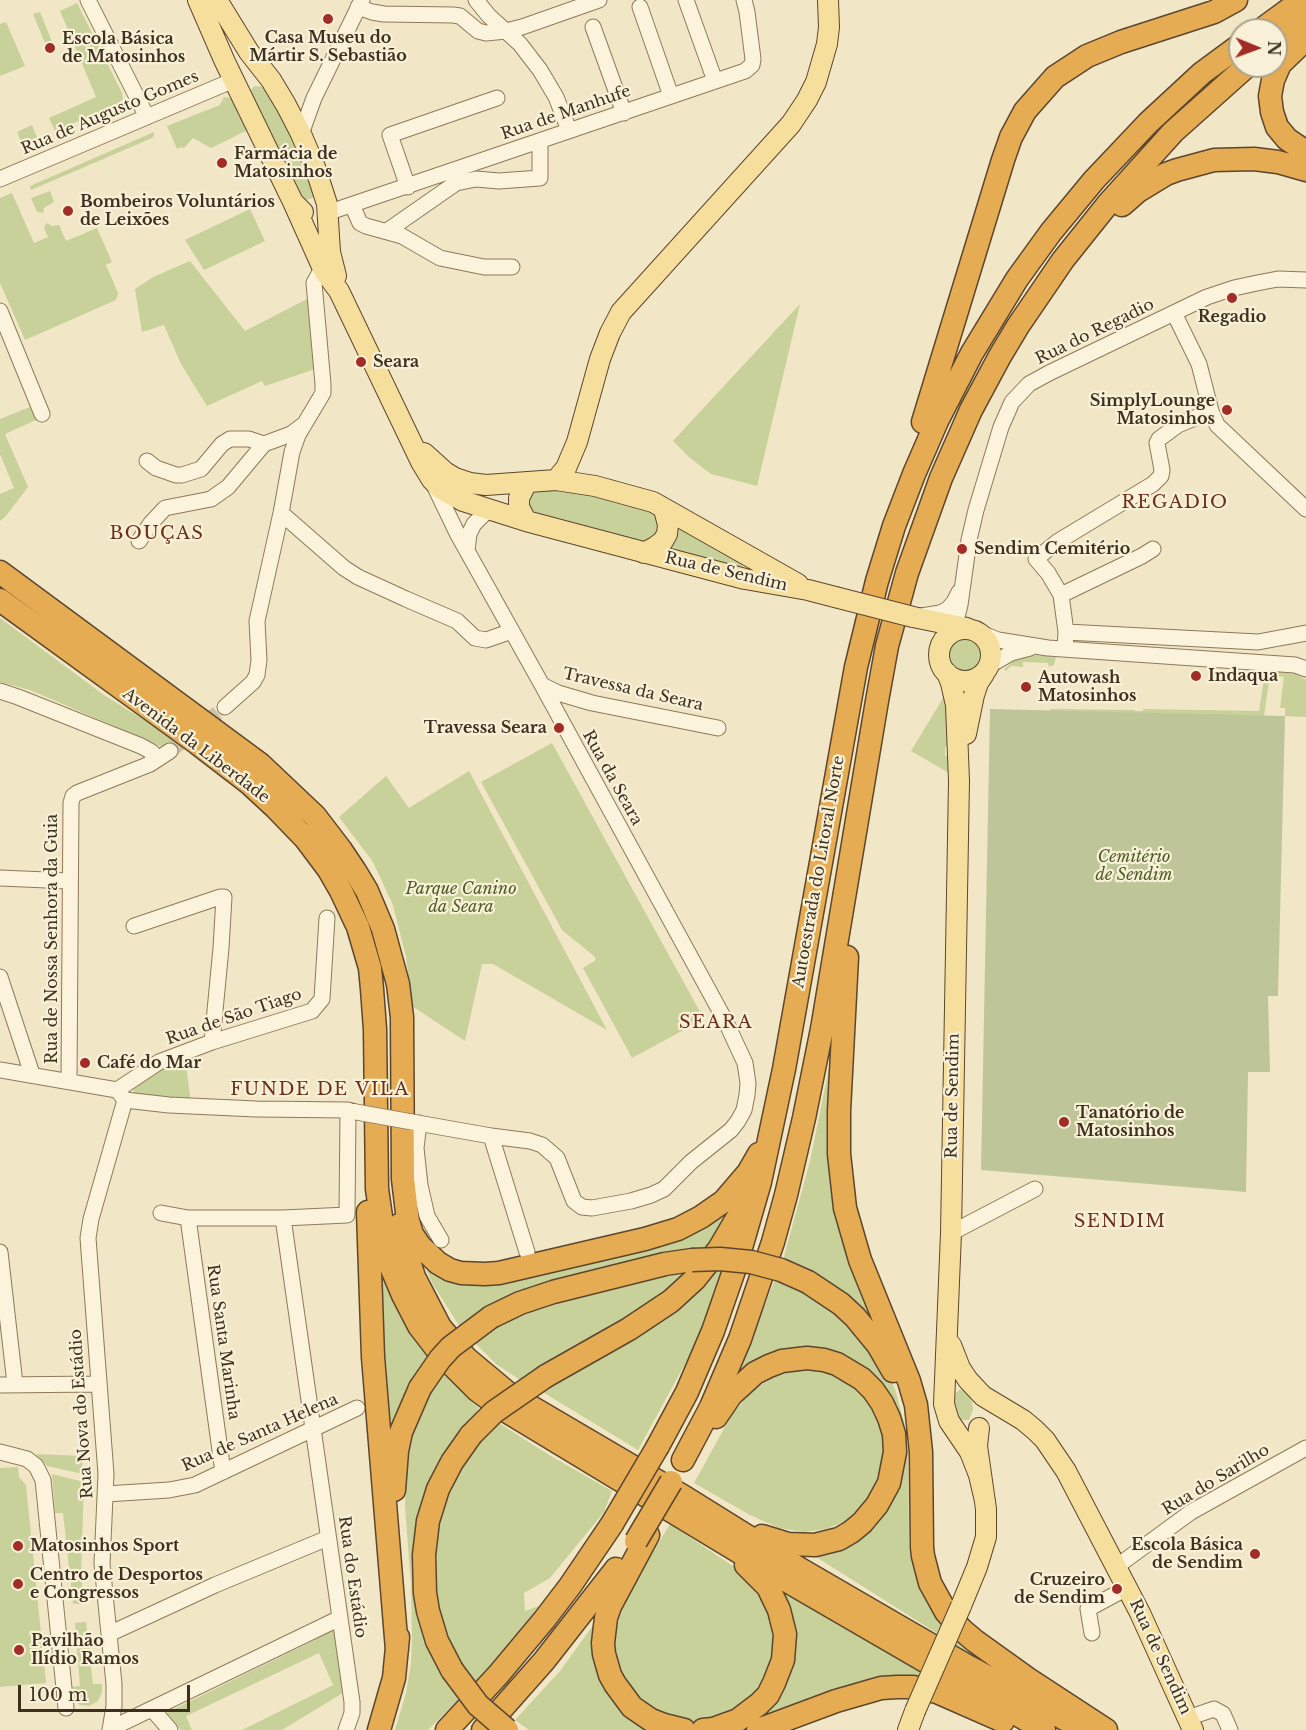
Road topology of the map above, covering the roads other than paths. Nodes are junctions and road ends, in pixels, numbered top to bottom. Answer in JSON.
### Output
{"nodes":[{"id":1,"x":87,"y":0,"type":"edge"},
{"id":2,"x":198,"y":0,"type":"edge"},
{"id":3,"x":217,"y":0,"type":"edge"},
{"id":4,"x":476,"y":0,"type":"edge"},
{"id":5,"x":599,"y":0,"type":"edge"},
{"id":6,"x":686,"y":0,"type":"edge"},
{"id":7,"x":744,"y":0,"type":"edge"},
{"id":8,"x":828,"y":0,"type":"edge"},
{"id":9,"x":1236,"y":0,"type":"edge"},
{"id":10,"x":1302,"y":0,"type":"edge"},
{"id":11,"x":360,"y":4,"type":"edge"},
{"id":12,"x":640,"y":7,"type":"dead end"},
{"id":13,"x":1277,"y":18,"type":"edge"},
{"id":14,"x":1306,"y":18,"type":"edge"},
{"id":15,"x":593,"y":27,"type":"dead end"},
{"id":16,"x":506,"y":31,"type":"junction"},
{"id":17,"x":1288,"y":32,"type":"edge"},
{"id":18,"x":1306,"y":39,"type":"edge"},
{"id":19,"x":1228,"y":54,"type":"edge"},
{"id":20,"x":1234,"y":78,"type":"edge"},
{"id":21,"x":234,"y":80,"type":"junction"},
{"id":22,"x":271,"y":80,"type":"junction"},
{"id":23,"x":715,"y":81,"type":"junction"},
{"id":24,"x":671,"y":96,"type":"junction"},
{"id":25,"x":314,"y":98,"type":"junction"},
{"id":26,"x":497,"y":98,"type":"dead end"},
{"id":27,"x":286,"y":105,"type":"junction"},
{"id":28,"x":624,"y":113,"type":"junction"},
{"id":29,"x":147,"y":117,"type":"junction"},
{"id":30,"x":569,"y":130,"type":"junction"},
{"id":31,"x":301,"y":134,"type":"junction"},
{"id":32,"x":540,"y":141,"type":"junction"},
{"id":33,"x":1306,"y":152,"type":"edge"},
{"id":34,"x":1306,"y":170,"type":"edge"},
{"id":35,"x":0,"y":179,"type":"edge"},
{"id":36,"x":408,"y":187,"type":"junction"},
{"id":37,"x":293,"y":202,"type":"junction"},
{"id":38,"x":352,"y":205,"type":"junction"},
{"id":39,"x":327,"y":213,"type":"junction"},
{"id":40,"x":1091,"y":225,"type":"junction"},
{"id":41,"x":387,"y":231,"type":"junction"},
{"id":42,"x":512,"y":267,"type":"dead end"},
{"id":43,"x":324,"y":271,"type":"junction"},
{"id":44,"x":1306,"y":280,"type":"edge"},
{"id":45,"x":339,"y":291,"type":"junction"},
{"id":46,"x":0,"y":311,"type":"edge"},
{"id":47,"x":1174,"y":313,"type":"junction"},
{"id":48,"x":1211,"y":411,"type":"junction"},
{"id":49,"x":42,"y":414,"type":"dead end"},
{"id":50,"x":305,"y":423,"type":"junction"},
{"id":51,"x":409,"y":435,"type":"junction"},
{"id":52,"x":577,"y":442,"type":"junction"},
{"id":53,"x":264,"y":444,"type":"junction"},
{"id":54,"x":147,"y":460,"type":"dead end"},
{"id":55,"x":914,"y":474,"type":"junction"},
{"id":56,"x":432,"y":480,"type":"junction"},
{"id":57,"x":556,"y":480,"type":"junction"},
{"id":58,"x":527,"y":482,"type":"junction"},
{"id":59,"x":486,"y":485,"type":"junction"},
{"id":60,"x":595,"y":486,"type":"junction"},
{"id":61,"x":463,"y":501,"type":"junction"},
{"id":62,"x":664,"y":509,"type":"junction"},
{"id":63,"x":1306,"y":509,"type":"edge"},
{"id":64,"x":492,"y":511,"type":"junction"},
{"id":65,"x":282,"y":513,"type":"junction"},
{"id":66,"x":526,"y":521,"type":"junction"},
{"id":67,"x":456,"y":533,"type":"junction"},
{"id":68,"x":139,"y":541,"type":"dead end"},
{"id":69,"x":1153,"y":549,"type":"dead end"},
{"id":70,"x":467,"y":551,"type":"junction"},
{"id":71,"x":644,"y":553,"type":"junction"},
{"id":72,"x":0,"y":559,"type":"edge"},
{"id":73,"x":0,"y":572,"type":"edge"},
{"id":74,"x":964,"y":578,"type":"junction"},
{"id":75,"x":808,"y":590,"type":"junction"},
{"id":76,"x":1061,"y":595,"type":"junction"},
{"id":77,"x":5,"y":604,"type":"edge"},
{"id":78,"x":914,"y":617,"type":"junction"},
{"id":79,"x":967,"y":630,"type":"junction"},
{"id":80,"x":512,"y":631,"type":"junction"},
{"id":81,"x":1066,"y":632,"type":"junction"},
{"id":82,"x":1306,"y":633,"type":"edge"},
{"id":83,"x":102,"y":648,"type":"junction"},
{"id":84,"x":1048,"y":648,"type":"junction"},
{"id":85,"x":1065,"y":649,"type":"junction"},
{"id":86,"x":939,"y":652,"type":"junction"},
{"id":87,"x":1306,"y":669,"type":"edge"},
{"id":88,"x":987,"y":670,"type":"junction"},
{"id":89,"x":946,"y":673,"type":"junction"},
{"id":90,"x":542,"y":685,"type":"junction"},
{"id":91,"x":0,"y":692,"type":"edge"},
{"id":92,"x":225,"y":707,"type":"tunnel mouth"},
{"id":93,"x":718,"y":728,"type":"dead end"},
{"id":94,"x":871,"y":735,"type":"junction"},
{"id":95,"x":170,"y":751,"type":"tunnel mouth"},
{"id":96,"x":150,"y":764,"type":"junction"},
{"id":97,"x":959,"y":781,"type":"junction"},
{"id":98,"x":0,"y":878,"type":"edge"},
{"id":99,"x":69,"y":881,"type":"junction"},
{"id":100,"x":327,"y":918,"type":"dead end"},
{"id":101,"x":134,"y":926,"type":"dead end"},
{"id":102,"x":389,"y":949,"type":"junction"},
{"id":103,"x":0,"y":977,"type":"edge"},
{"id":104,"x":375,"y":1029,"type":"junction"},
{"id":105,"x":212,"y":1042,"type":"junction"},
{"id":106,"x":0,"y":1070,"type":"edge"},
{"id":107,"x":32,"y":1074,"type":"junction"},
{"id":108,"x":69,"y":1081,"type":"junction"},
{"id":109,"x":780,"y":1090,"type":"junction"},
{"id":110,"x":121,"y":1095,"type":"junction"},
{"id":111,"x":352,"y":1111,"type":"junction"},
{"id":112,"x":415,"y":1123,"type":"junction"},
{"id":113,"x":491,"y":1136,"type":"junction"},
{"id":114,"x":759,"y":1154,"type":"junction"},
{"id":115,"x":1035,"y":1189,"type":"dead end"},
{"id":116,"x":161,"y":1213,"type":"dead end"},
{"id":117,"x":188,"y":1218,"type":"junction"},
{"id":118,"x":283,"y":1218,"type":"junction"},
{"id":119,"x":951,"y":1233,"type":"junction"},
{"id":120,"x":441,"y":1240,"type":"dead end"},
{"id":121,"x":0,"y":1252,"type":"edge"},
{"id":122,"x":527,"y":1252,"type":"dead end"},
{"id":123,"x":948,"y":1331,"type":"junction"},
{"id":124,"x":7,"y":1384,"type":"edge"},
{"id":125,"x":99,"y":1384,"type":"junction"},
{"id":126,"x":973,"y":1385,"type":"junction"},
{"id":127,"x":945,"y":1392,"type":"junction"},
{"id":128,"x":357,"y":1408,"type":"dead end"},
{"id":129,"x":980,"y":1426,"type":"junction"},
{"id":130,"x":313,"y":1429,"type":"junction"},
{"id":131,"x":955,"y":1429,"type":"junction"},
{"id":132,"x":1035,"y":1430,"type":"junction"},
{"id":133,"x":1306,"y":1448,"type":"edge"},
{"id":134,"x":0,"y":1452,"type":"edge"},
{"id":135,"x":683,"y":1461,"type":"junction"},
{"id":136,"x":223,"y":1472,"type":"junction"},
{"id":137,"x":921,"y":1479,"type":"junction"},
{"id":138,"x":679,"y":1490,"type":"junction"},
{"id":139,"x":106,"y":1494,"type":"junction"},
{"id":140,"x":647,"y":1495,"type":"junction"},
{"id":141,"x":985,"y":1501,"type":"junction"},
{"id":142,"x":328,"y":1538,"type":"junction"},
{"id":143,"x":642,"y":1538,"type":"junction"},
{"id":144,"x":1116,"y":1567,"type":"junction"},
{"id":145,"x":1127,"y":1588,"type":"junction"},
{"id":146,"x":339,"y":1618,"type":"junction"},
{"id":147,"x":1092,"y":1633,"type":"dead end"},
{"id":148,"x":109,"y":1634,"type":"junction"},
{"id":149,"x":397,"y":1650,"type":"junction"},
{"id":150,"x":872,"y":1690,"type":"junction"},
{"id":151,"x":66,"y":1708,"type":"dead end"},
{"id":152,"x":152,"y":1709,"type":"junction"},
{"id":153,"x":1190,"y":1724,"type":"edge"},
{"id":154,"x":1232,"y":1728,"type":"edge"},
{"id":155,"x":110,"y":1730,"type":"edge"},
{"id":156,"x":170,"y":1730,"type":"edge"},
{"id":157,"x":346,"y":1730,"type":"edge"},
{"id":158,"x":380,"y":1730,"type":"edge"},
{"id":159,"x":447,"y":1730,"type":"edge"},
{"id":160,"x":483,"y":1730,"type":"edge"},
{"id":161,"x":507,"y":1730,"type":"edge"},
{"id":162,"x":684,"y":1730,"type":"edge"},
{"id":163,"x":703,"y":1730,"type":"edge"},
{"id":164,"x":758,"y":1730,"type":"edge"},
{"id":165,"x":784,"y":1730,"type":"edge"},
{"id":166,"x":908,"y":1730,"type":"edge"},
{"id":167,"x":1021,"y":1730,"type":"edge"},
{"id":168,"x":1044,"y":1730,"type":"edge"},
{"id":169,"x":1085,"y":1730,"type":"edge"},
{"id":170,"x":1106,"y":1730,"type":"edge"}],
"edges":[{"from":1,"to":29,"type":"street"},
{"from":2,"to":21,"type":"main road","name":"Rua de Sendim"},
{"from":3,"to":22,"type":"main road","name":"Rua de Sendim"},
{"from":4,"to":16,"type":"street"},
{"from":5,"to":16,"type":"street"},
{"from":6,"to":23,"type":"street"},
{"from":7,"to":23,"type":"street","name":"Rua de Manhufe"},
{"from":8,"to":52,"type":"main road"},
{"from":9,"to":55,"type":"highway"},
{"from":10,"to":13,"type":"highway"},
{"from":11,"to":16,"type":"street"},
{"from":11,"to":25,"type":"street"},
{"from":12,"to":24,"type":"street"},
{"from":14,"to":17,"type":"highway"},
{"from":15,"to":28,"type":"street"},
{"from":16,"to":30,"type":"street"},
{"from":18,"to":33,"type":"highway"},
{"from":19,"to":55,"type":"highway","name":"Autoestrada do Litoral Norte"},
{"from":20,"to":40,"type":"highway","name":"Autoestrada do Litoral Norte"},
{"from":21,"to":22,"type":"main road"},
{"from":21,"to":29,"type":"street","name":"Rua de Augusto Gomes"},
{"from":21,"to":37,"type":"main road","name":"Rua de Sendim"},
{"from":22,"to":27,"type":"main road","name":"Rua de Sendim"},
{"from":23,"to":24,"type":"street","name":"Rua de Manhufe"},
{"from":24,"to":28,"type":"street","name":"Rua de Manhufe"},
{"from":25,"to":27,"type":"street"},
{"from":25,"to":31,"type":"street"},
{"from":26,"to":36,"type":"street"},
{"from":27,"to":31,"type":"main road","name":"Rua de Sendim"},
{"from":28,"to":30,"type":"street","name":"Rua de Manhufe"},
{"from":29,"to":35,"type":"street","name":"Rua de Augusto Gomes"},
{"from":30,"to":32,"type":"street","name":"Rua de Manhufe"},
{"from":31,"to":39,"type":"main road","name":"Rua de Sendim"},
{"from":32,"to":36,"type":"street","name":"Rua de Manhufe"},
{"from":32,"to":41,"type":"street"},
{"from":34,"to":40,"type":"highway"},
{"from":36,"to":38,"type":"street","name":"Rua de Manhufe"},
{"from":37,"to":39,"type":"main road"},
{"from":37,"to":43,"type":"main road","name":"Rua de Sendim"},
{"from":38,"to":39,"type":"street","name":"Rua de Manhufe"},
{"from":38,"to":41,"type":"street"},
{"from":39,"to":45,"type":"main road","name":"Rua de Sendim"},
{"from":40,"to":94,"type":"highway","name":"Autoestrada do Litoral Norte"},
{"from":41,"to":42,"type":"street"},
{"from":43,"to":45,"type":"main road","name":"Rua de Sendim"},
{"from":43,"to":50,"type":"street"},
{"from":44,"to":47,"type":"street","name":"Rua do Regadio"},
{"from":45,"to":51,"type":"main road","name":"Rua de Sendim"},
{"from":46,"to":49,"type":"street"},
{"from":47,"to":48,"type":"street"},
{"from":47,"to":74,"type":"street","name":"Rua do Regadio"},
{"from":48,"to":63,"type":"street"},
{"from":48,"to":76,"type":"street"},
{"from":50,"to":53,"type":"street"},
{"from":50,"to":65,"type":"street"},
{"from":51,"to":56,"type":"main road","name":"Rua de Sendim"},
{"from":51,"to":59,"type":"main road","name":"Rua de Sendim"},
{"from":52,"to":57,"type":"main road"},
{"from":52,"to":60,"type":"main road"},
{"from":53,"to":54,"type":"street"},
{"from":53,"to":68,"type":"street"},
{"from":55,"to":109,"type":"highway","name":"Autoestrada do Litoral Norte"},
{"from":56,"to":61,"type":"main road","name":"Rua de Sendim"},
{"from":56,"to":67,"type":"street","name":"Rua da Seara"},
{"from":57,"to":58,"type":"main road","name":"Rua de Sendim"},
{"from":57,"to":60,"type":"main road","name":"Rua de Sendim"},
{"from":58,"to":59,"type":"main road","name":"Rua de Sendim"},
{"from":58,"to":66,"type":"main road"},
{"from":59,"to":61,"type":"main road"},
{"from":60,"to":62,"type":"main road","name":"Rua de Sendim"},
{"from":61,"to":64,"type":"main road","name":"Rua de Sendim"},
{"from":61,"to":67,"type":"street"},
{"from":62,"to":71,"type":"main road","name":"Rua de Sendim"},
{"from":62,"to":75,"type":"main road","name":"Rua de Sendim"},
{"from":64,"to":66,"type":"main road","name":"Rua de Sendim"},
{"from":64,"to":70,"type":"street"},
{"from":65,"to":80,"type":"street"},
{"from":65,"to":92,"type":"street"},
{"from":66,"to":71,"type":"main road","name":"Rua de Sendim"},
{"from":67,"to":70,"type":"street","name":"Rua da Seara"},
{"from":69,"to":76,"type":"street"},
{"from":70,"to":80,"type":"street","name":"Rua da Seara"},
{"from":71,"to":75,"type":"main road","name":"Rua de Sendim"},
{"from":72,"to":83,"type":"highway"},
{"from":73,"to":83,"type":"highway","name":"Avenida da Liberdade"},
{"from":74,"to":78,"type":"street","name":"Rua do Regadio"},
{"from":74,"to":79,"type":"street","name":"Rua do Regadio"},
{"from":74,"to":79,"type":"street","name":"Rua do Regadio"},
{"from":75,"to":78,"type":"main road","name":"Rua de Sendim","bridge":true},
{"from":76,"to":81,"type":"street"},
{"from":77,"to":104,"type":"highway","name":"Avenida da Liberdade"},
{"from":78,"to":79,"type":"main road","name":"Rua de Sendim"},
{"from":78,"to":86,"type":"main road","name":"Rua de Sendim"},
{"from":79,"to":84,"type":"street"},
{"from":79,"to":86,"type":"main road"},
{"from":79,"to":88,"type":"main road"},
{"from":80,"to":90,"type":"street","name":"Rua da Seara"},
{"from":81,"to":82,"type":"street"},
{"from":81,"to":85,"type":"street"},
{"from":83,"to":102,"type":"highway","name":"Avenida da Liberdade"},
{"from":84,"to":85,"type":"street"},
{"from":84,"to":88,"type":"street"},
{"from":85,"to":87,"type":"street"},
{"from":86,"to":89,"type":"main road"},
{"from":88,"to":89,"type":"main road"},
{"from":88,"to":97,"type":"main road","name":"Rua de Sendim"},
{"from":89,"to":97,"type":"main road","name":"Rua de Sendim"},
{"from":90,"to":93,"type":"street","name":"Travessa da Seara"},
{"from":90,"to":113,"type":"street","name":"Rua da Seara"},
{"from":91,"to":96,"type":"street"},
{"from":94,"to":135,"type":"highway","name":"Autoestrada do Litoral Norte"},
{"from":94,"to":137,"type":"highway"},
{"from":95,"to":96,"type":"street","name":"Rua de Nossa Senhora da Guia"},
{"from":96,"to":99,"type":"street","name":"Rua de Nossa Senhora da Guia"},
{"from":97,"to":119,"type":"main road","name":"Rua de Sendim"},
{"from":98,"to":99,"type":"street"},
{"from":99,"to":108,"type":"street","name":"Rua de Nossa Senhora da Guia"},
{"from":100,"to":105,"type":"street","name":"Rua de São Tiago"},
{"from":101,"to":105,"type":"street"},
{"from":102,"to":114,"type":"highway"},
{"from":102,"to":138,"type":"highway"},
{"from":103,"to":107,"type":"street"},
{"from":104,"to":140,"type":"highway"},
{"from":104,"to":149,"type":"highway"},
{"from":105,"to":110,"type":"street","name":"Rua de São Tiago"},
{"from":106,"to":107,"type":"street"},
{"from":107,"to":108,"type":"street"},
{"from":108,"to":110,"type":"street"},
{"from":109,"to":114,"type":"highway"},
{"from":109,"to":159,"type":"highway","name":"Autoestrada do Litoral Norte","bridge":true},
{"from":110,"to":111,"type":"street"},
{"from":110,"to":125,"type":"street","name":"Rua Nova do Estádio"},
{"from":111,"to":112,"type":"street","bridge":true},
{"from":111,"to":118,"type":"street"},
{"from":112,"to":113,"type":"street"},
{"from":112,"to":120,"type":"street"},
{"from":113,"to":122,"type":"street"},
{"from":114,"to":161,"type":"highway","bridge":true},
{"from":115,"to":119,"type":"street"},
{"from":116,"to":117,"type":"street"},
{"from":117,"to":118,"type":"street"},
{"from":117,"to":136,"type":"street","name":"Rua Santa Marinha"},
{"from":118,"to":130,"type":"street","name":"Rua do Estádio"},
{"from":119,"to":123,"type":"main road","name":"Rua de Sendim"},
{"from":121,"to":124,"type":"street"},
{"from":123,"to":126,"type":"main road","name":"Rua de Sendim"},
{"from":123,"to":127,"type":"main road","name":"Rua de Sendim"},
{"from":124,"to":125,"type":"street"},
{"from":125,"to":139,"type":"street","name":"Rua Nova do Estádio"},
{"from":126,"to":127,"type":"main road"},
{"from":126,"to":129,"type":"main road","name":"Rua de Sendim"},
{"from":126,"to":132,"type":"main road","name":"Rua de Sendim"},
{"from":127,"to":131,"type":"main road","name":"Rua de Sendim"},
{"from":128,"to":130,"type":"street","name":"Rua de Santa Helena"},
{"from":129,"to":131,"type":"main road","name":"Rua de Sendim"},
{"from":129,"to":132,"type":"main road","name":"Rua de Sendim"},
{"from":129,"to":141,"type":"main road"},
{"from":130,"to":136,"type":"street","name":"Rua de Santa Helena"},
{"from":130,"to":142,"type":"street","name":"Rua do Estádio"},
{"from":131,"to":141,"type":"main road"},
{"from":132,"to":144,"type":"main road","name":"Rua de Sendim"},
{"from":133,"to":144,"type":"street","name":"Rua do Sarilho"},
{"from":134,"to":151,"type":"street"},
{"from":135,"to":138,"type":"highway"},
{"from":135,"to":138,"type":"highway"},
{"from":136,"to":139,"type":"street","name":"Rua de Santa Helena"},
{"from":137,"to":149,"type":"highway","bridge":true},
{"from":137,"to":170,"type":"highway"},
{"from":138,"to":143,"type":"highway","bridge":true},
{"from":138,"to":169,"type":"highway"},
{"from":139,"to":148,"type":"street","name":"Rua Nova do Estádio"},
{"from":140,"to":163,"type":"highway"},
{"from":140,"to":168,"type":"highway"},
{"from":141,"to":166,"type":"main road","bridge":true},
{"from":142,"to":146,"type":"street","name":"Rua do Estádio"},
{"from":142,"to":148,"type":"street"},
{"from":143,"to":160,"type":"highway"},
{"from":143,"to":162,"type":"highway"},
{"from":144,"to":145,"type":"main road","name":"Rua de Sendim"},
{"from":145,"to":147,"type":"street"},
{"from":145,"to":153,"type":"main road","name":"Rua de Sendim"},
{"from":146,"to":152,"type":"street"},
{"from":146,"to":157,"type":"street","name":"Rua do Estádio"},
{"from":148,"to":155,"type":"street","name":"Rua Nova do Estádio"},
{"from":149,"to":158,"type":"highway"},
{"from":150,"to":164,"type":"highway"},
{"from":150,"to":165,"type":"highway"},
{"from":150,"to":167,"type":"highway"},
{"from":152,"to":155,"type":"street"},
{"from":152,"to":156,"type":"street"},
{"from":153,"to":154,"type":"street"}]}
